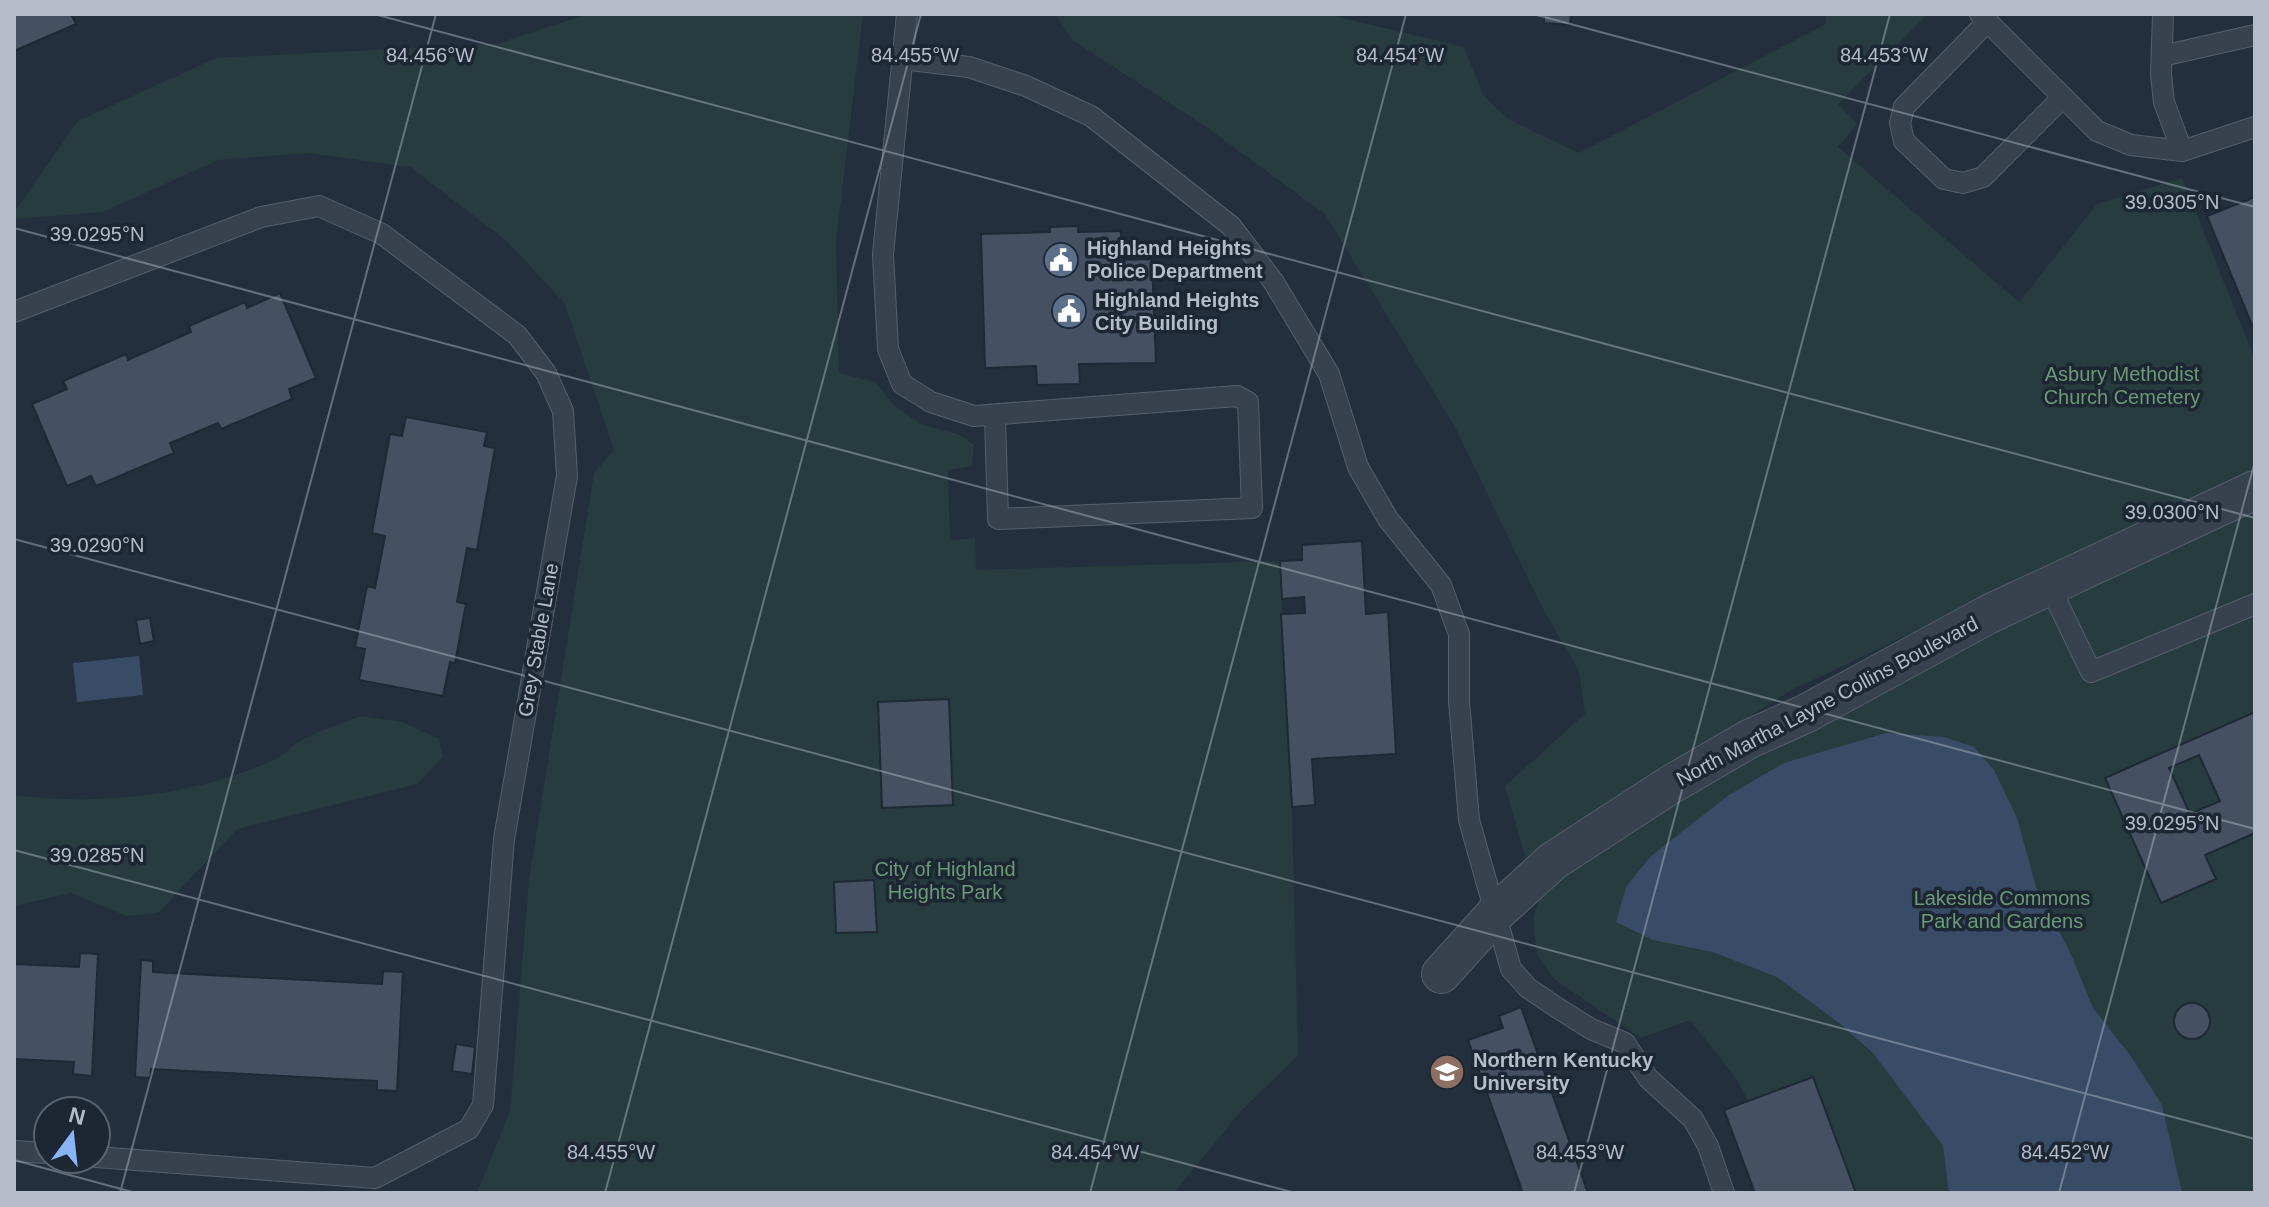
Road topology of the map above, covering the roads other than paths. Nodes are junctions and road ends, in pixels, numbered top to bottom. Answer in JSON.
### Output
{"nodes":[{"id":1,"x":907,"y":14,"type":"edge"},
{"id":2,"x":2163,"y":14,"type":"edge"},
{"id":3,"x":1984,"y":18,"type":"edge"},
{"id":4,"x":2255,"y":35,"type":"edge"},
{"id":5,"x":2162,"y":56,"type":"junction"},
{"id":6,"x":902,"y":59,"type":"junction"},
{"id":7,"x":2063,"y":97,"type":"junction"},
{"id":8,"x":2255,"y":127,"type":"edge"},
{"id":9,"x":2182,"y":151,"type":"junction"},
{"id":10,"x":14,"y":312,"type":"edge"},
{"id":11,"x":995,"y":416,"type":"junction"},
{"id":12,"x":2255,"y":490,"type":"edge"},
{"id":13,"x":2049,"y":585,"type":"junction"},
{"id":14,"x":2255,"y":604,"type":"edge"},
{"id":15,"x":1496,"y":913,"type":"junction"},
{"id":16,"x":1441,"y":974,"type":"dead end"},
{"id":17,"x":112,"y":1158,"type":"edge"},
{"id":18,"x":1724,"y":1193,"type":"edge"}],
"edges":[{"from":1,"to":6,"type":"lane"},
{"from":2,"to":5,"type":"lane"},
{"from":3,"to":7,"type":"lane"},
{"from":3,"to":7,"type":"lane"},
{"from":4,"to":5,"type":"lane"},
{"from":5,"to":9,"type":"lane"},
{"from":6,"to":11,"type":"lane"},
{"from":6,"to":15,"type":"lane"},
{"from":7,"to":9,"type":"lane"},
{"from":8,"to":9,"type":"lane"},
{"from":10,"to":17,"type":"lane","name":"Grey Stable Lane"},
{"from":11,"to":11,"type":"lane"},
{"from":12,"to":13,"type":"street","name":"North Martha Layne Collins Boulevard"},
{"from":13,"to":14,"type":"lane"},
{"from":13,"to":15,"type":"street","name":"North Martha Layne Collins Boulevard"},
{"from":15,"to":16,"type":"street","name":"North Martha Layne Collins Boulevard"},
{"from":15,"to":18,"type":"lane"}]}
